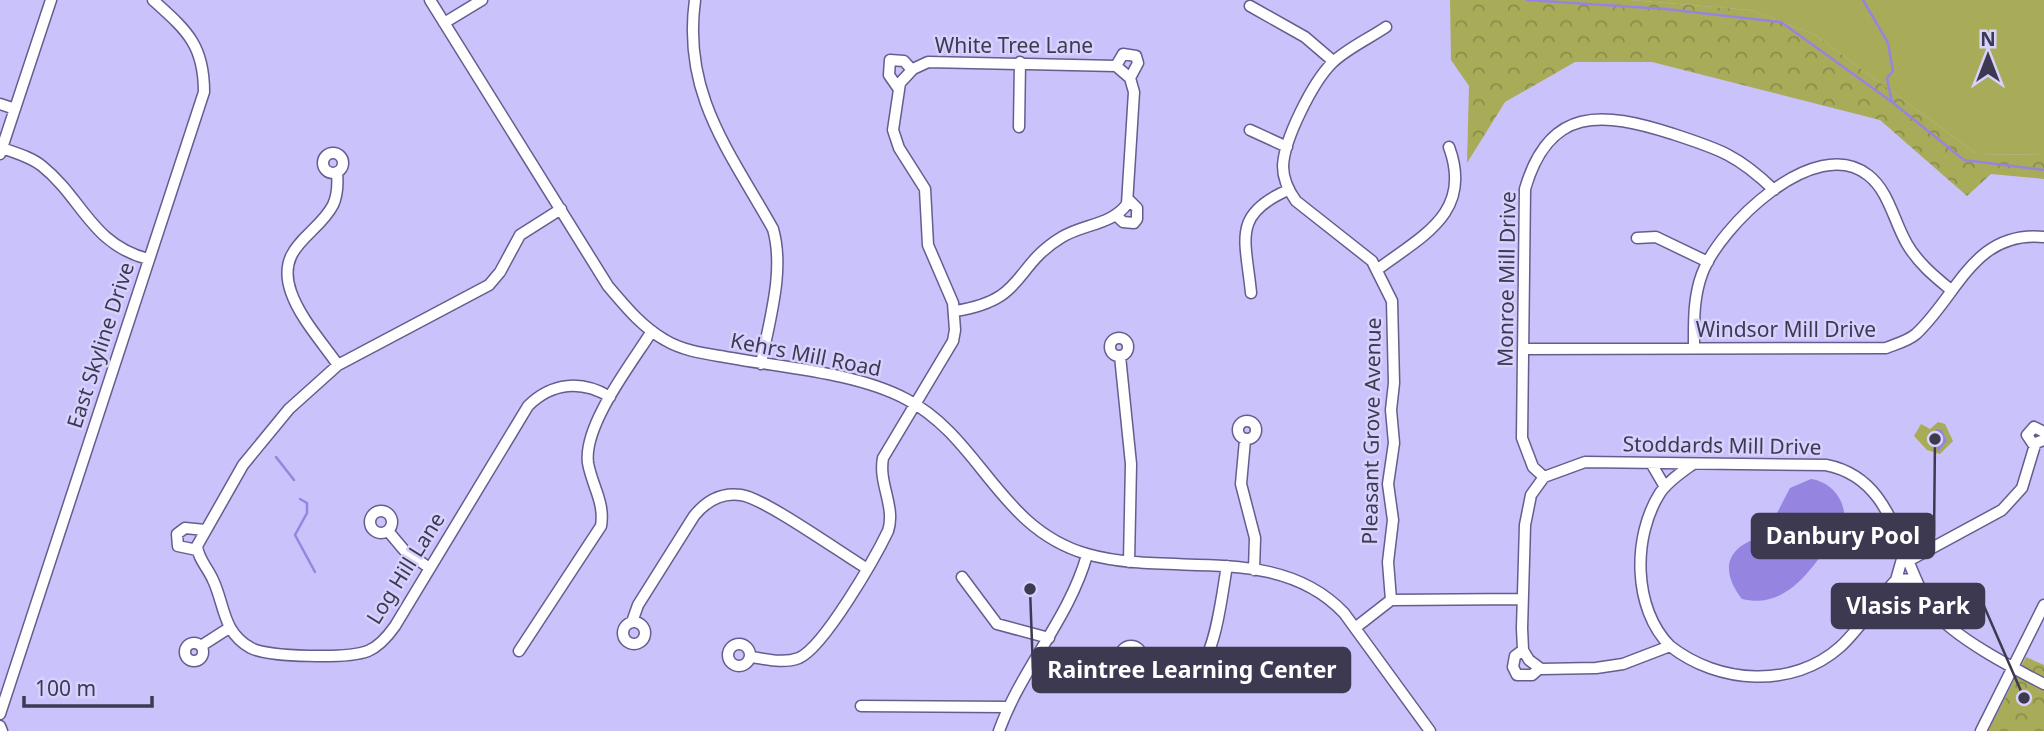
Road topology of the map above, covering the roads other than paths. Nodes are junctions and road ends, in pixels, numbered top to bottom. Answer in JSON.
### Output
{"nodes":[{"id":1,"x":51,"y":0,"type":"edge"},
{"id":2,"x":153,"y":0,"type":"edge"},
{"id":3,"x":430,"y":0,"type":"edge"},
{"id":4,"x":482,"y":0,"type":"edge"},
{"id":5,"x":695,"y":0,"type":"edge"},
{"id":6,"x":1250,"y":6,"type":"dead end"},
{"id":7,"x":444,"y":23,"type":"junction"},
{"id":8,"x":1386,"y":26,"type":"dead end"},
{"id":9,"x":1333,"y":61,"type":"junction"},
{"id":10,"x":1020,"y":62,"type":"junction"},
{"id":11,"x":912,"y":70,"type":"junction"},
{"id":12,"x":898,"y":89,"type":"junction"},
{"id":13,"x":0,"y":104,"type":"edge"},
{"id":14,"x":15,"y":109,"type":"junction"},
{"id":15,"x":1019,"y":127,"type":"dead end"},
{"id":16,"x":1250,"y":130,"type":"dead end"},
{"id":17,"x":1287,"y":147,"type":"junction"},
{"id":18,"x":1449,"y":147,"type":"dead end"},
{"id":19,"x":1,"y":151,"type":"edge"},
{"id":20,"x":337,"y":173,"type":"dead end"},
{"id":21,"x":1288,"y":190,"type":"junction"},
{"id":22,"x":1774,"y":190,"type":"junction"},
{"id":23,"x":1128,"y":199,"type":"junction"},
{"id":24,"x":561,"y":209,"type":"junction"},
{"id":25,"x":1117,"y":216,"type":"junction"},
{"id":26,"x":2044,"y":237,"type":"edge"},
{"id":27,"x":1637,"y":238,"type":"dead end"},
{"id":28,"x":148,"y":259,"type":"junction"},
{"id":29,"x":1708,"y":262,"type":"junction"},
{"id":30,"x":1378,"y":269,"type":"junction"},
{"id":31,"x":1951,"y":290,"type":"junction"},
{"id":32,"x":1251,"y":293,"type":"dead end"},
{"id":33,"x":955,"y":311,"type":"junction"},
{"id":34,"x":652,"y":331,"type":"junction"},
{"id":35,"x":1694,"y":348,"type":"junction"},
{"id":36,"x":1524,"y":349,"type":"junction"},
{"id":37,"x":1120,"y":356,"type":"dead end"},
{"id":38,"x":761,"y":364,"type":"junction"},
{"id":39,"x":338,"y":365,"type":"junction"},
{"id":40,"x":610,"y":397,"type":"junction"},
{"id":41,"x":915,"y":404,"type":"junction"},
{"id":42,"x":2044,"y":432,"type":"edge"},
{"id":43,"x":1245,"y":440,"type":"dead end"},
{"id":44,"x":2040,"y":442,"type":"edge"},
{"id":45,"x":1651,"y":463,"type":"junction"},
{"id":46,"x":1693,"y":463,"type":"junction"},
{"id":47,"x":1544,"y":477,"type":"junction"},
{"id":48,"x":1665,"y":487,"type":"junction"},
{"id":49,"x":205,"y":530,"type":"junction"},
{"id":50,"x":388,"y":531,"type":"dead end"},
{"id":51,"x":197,"y":550,"type":"junction"},
{"id":52,"x":1087,"y":555,"type":"junction"},
{"id":53,"x":1906,"y":556,"type":"junction"},
{"id":54,"x":1129,"y":562,"type":"junction"},
{"id":55,"x":1227,"y":566,"type":"junction"},
{"id":56,"x":428,"y":567,"type":"junction"},
{"id":57,"x":866,"y":568,"type":"junction"},
{"id":58,"x":1254,"y":570,"type":"junction"},
{"id":59,"x":962,"y":578,"type":"dead end"},
{"id":60,"x":1916,"y":579,"type":"junction"},
{"id":61,"x":1895,"y":580,"type":"junction"},
{"id":62,"x":1521,"y":599,"type":"junction"},
{"id":63,"x":1391,"y":600,"type":"junction"},
{"id":64,"x":2044,"y":605,"type":"edge"},
{"id":65,"x":632,"y":622,"type":"dead end"},
{"id":66,"x":229,"y":628,"type":"junction"},
{"id":67,"x":1355,"y":628,"type":"junction"},
{"id":68,"x":1656,"y":632,"type":"junction"},
{"id":69,"x":1049,"y":638,"type":"junction"},
{"id":70,"x":201,"y":646,"type":"dead end"},
{"id":71,"x":1670,"y":646,"type":"junction"},
{"id":72,"x":1523,"y":650,"type":"junction"},
{"id":73,"x":519,"y":651,"type":"dead end"},
{"id":74,"x":1646,"y":654,"type":"junction"},
{"id":75,"x":751,"y":657,"type":"dead end"},
{"id":76,"x":1140,"y":664,"type":"dead end"},
{"id":77,"x":1540,"y":668,"type":"junction"},
{"id":78,"x":2012,"y":668,"type":"junction"},
{"id":79,"x":2044,"y":684,"type":"edge"},
{"id":80,"x":861,"y":706,"type":"dead end"},
{"id":81,"x":1007,"y":707,"type":"junction"},
{"id":82,"x":0,"y":714,"type":"edge"},
{"id":83,"x":999,"y":731,"type":"edge"},
{"id":84,"x":1430,"y":731,"type":"edge"},
{"id":85,"x":1981,"y":731,"type":"edge"}],
"edges":[{"from":1,"to":14,"type":"street"},
{"from":2,"to":28,"type":"street","name":"East Skyline Drive"},
{"from":3,"to":7,"type":"street","name":"Kehrs Mill Road"},
{"from":4,"to":7,"type":"street"},
{"from":5,"to":38,"type":"street"},
{"from":6,"to":9,"type":"street"},
{"from":7,"to":24,"type":"street","name":"Kehrs Mill Road"},
{"from":8,"to":9,"type":"street"},
{"from":9,"to":17,"type":"street"},
{"from":10,"to":11,"type":"street","name":"White Tree Lane"},
{"from":10,"to":15,"type":"street"},
{"from":10,"to":23,"type":"street","name":"White Tree Lane"},
{"from":11,"to":12,"type":"street","name":"White Tree Lane"},
{"from":11,"to":12,"type":"street","name":"White Tree Lane"},
{"from":12,"to":33,"type":"street","name":"White Tree Lane"},
{"from":13,"to":14,"type":"street"},
{"from":14,"to":19,"type":"street"},
{"from":16,"to":17,"type":"street"},
{"from":17,"to":21,"type":"street"},
{"from":18,"to":30,"type":"street"},
{"from":19,"to":28,"type":"street"},
{"from":20,"to":39,"type":"street"},
{"from":21,"to":30,"type":"street","name":"Pleasant Grove Avenue"},
{"from":21,"to":32,"type":"street"},
{"from":22,"to":29,"type":"street"},
{"from":22,"to":31,"type":"street"},
{"from":22,"to":36,"type":"street","name":"Monroe Mill Drive"},
{"from":23,"to":25,"type":"street"},
{"from":23,"to":25,"type":"street"},
{"from":24,"to":34,"type":"street","name":"Kehrs Mill Road"},
{"from":24,"to":39,"type":"street"},
{"from":25,"to":33,"type":"street"},
{"from":26,"to":31,"type":"street","name":"Windsor Mill Drive"},
{"from":27,"to":29,"type":"street"},
{"from":28,"to":82,"type":"street","name":"East Skyline Drive"},
{"from":29,"to":35,"type":"street"},
{"from":30,"to":63,"type":"street","name":"Pleasant Grove Avenue"},
{"from":31,"to":35,"type":"street","name":"Windsor Mill Drive"},
{"from":33,"to":41,"type":"street","name":"White Tree Lane"},
{"from":34,"to":38,"type":"street","name":"Kehrs Mill Road"},
{"from":34,"to":40,"type":"street"},
{"from":35,"to":36,"type":"street","name":"Windsor Mill Drive"},
{"from":36,"to":47,"type":"street","name":"Monroe Mill Drive"},
{"from":37,"to":54,"type":"street"},
{"from":38,"to":41,"type":"street","name":"Kehrs Mill Road"},
{"from":39,"to":49,"type":"street"},
{"from":40,"to":56,"type":"street","name":"Log Hill Lane"},
{"from":40,"to":73,"type":"street"},
{"from":41,"to":52,"type":"street","name":"Kehrs Mill Road"},
{"from":41,"to":57,"type":"street","name":"White Tree Lane"},
{"from":42,"to":44,"type":"street"},
{"from":43,"to":58,"type":"street"},
{"from":44,"to":53,"type":"street"},
{"from":45,"to":46,"type":"street","name":"Stoddards Mill Drive"},
{"from":45,"to":47,"type":"street","name":"Stoddards Mill Drive"},
{"from":45,"to":48,"type":"street"},
{"from":46,"to":48,"type":"street"},
{"from":46,"to":53,"type":"street","name":"Stoddards Mill Drive"},
{"from":47,"to":62,"type":"street"},
{"from":48,"to":68,"type":"street"},
{"from":49,"to":51,"type":"street"},
{"from":49,"to":51,"type":"street"},
{"from":50,"to":56,"type":"street"},
{"from":51,"to":66,"type":"street"},
{"from":52,"to":54,"type":"street","name":"Kehrs Mill Road"},
{"from":52,"to":69,"type":"street"},
{"from":53,"to":60,"type":"street","name":"Stoddards Mill Drive"},
{"from":53,"to":61,"type":"street"},
{"from":54,"to":55,"type":"street","name":"Kehrs Mill Road"},
{"from":55,"to":58,"type":"street","name":"Kehrs Mill Road"},
{"from":55,"to":76,"type":"street"},
{"from":56,"to":66,"type":"street","name":"Log Hill Lane"},
{"from":57,"to":65,"type":"street"},
{"from":57,"to":75,"type":"street","name":"White Tree Lane"},
{"from":58,"to":67,"type":"street","name":"Kehrs Mill Road"},
{"from":59,"to":69,"type":"street"},
{"from":60,"to":61,"type":"street"},
{"from":60,"to":78,"type":"street","name":"Stoddards Mill Drive"},
{"from":61,"to":71,"type":"street"},
{"from":62,"to":63,"type":"street"},
{"from":62,"to":72,"type":"street"},
{"from":63,"to":67,"type":"street"},
{"from":64,"to":78,"type":"street"},
{"from":66,"to":70,"type":"street"},
{"from":67,"to":84,"type":"street","name":"Kehrs Mill Road"},
{"from":68,"to":71,"type":"street"},
{"from":68,"to":74,"type":"street"},
{"from":69,"to":81,"type":"street"},
{"from":71,"to":74,"type":"street"},
{"from":72,"to":77,"type":"street"},
{"from":72,"to":77,"type":"street"},
{"from":74,"to":77,"type":"street"},
{"from":78,"to":79,"type":"street","name":"Stoddards Mill Drive"},
{"from":78,"to":85,"type":"street"},
{"from":80,"to":81,"type":"street"},
{"from":81,"to":83,"type":"street"}]}
